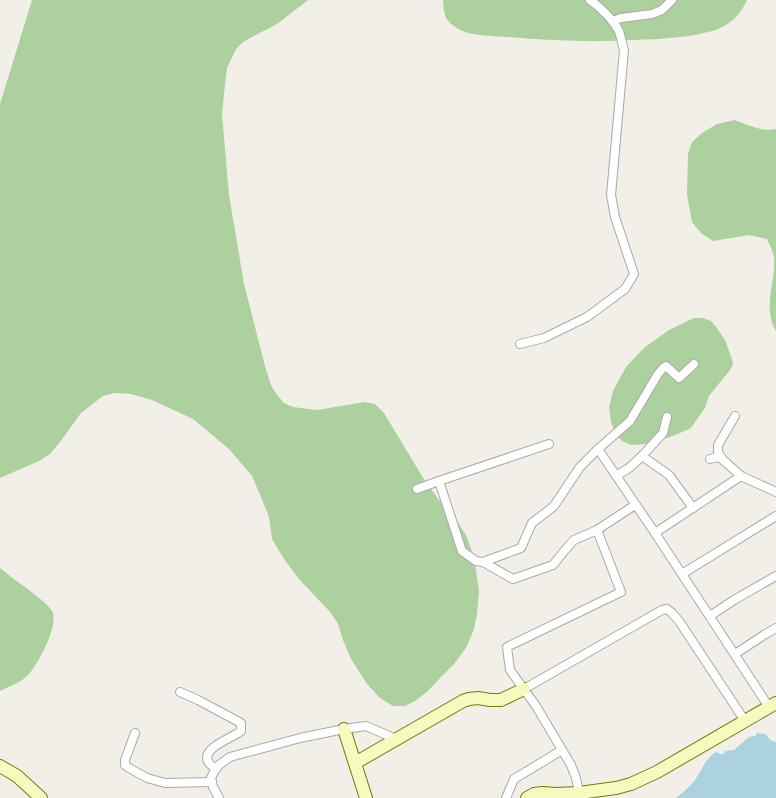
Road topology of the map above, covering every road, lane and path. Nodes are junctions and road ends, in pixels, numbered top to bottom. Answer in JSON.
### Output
{"nodes":[{"id":1,"x":590,"y":0,"type":"edge"},
{"id":2,"x":672,"y":0,"type":"edge"},
{"id":3,"x":612,"y":21,"type":"junction"},
{"id":4,"x":520,"y":344,"type":"dead end"},
{"id":5,"x":694,"y":364,"type":"dead end"},
{"id":6,"x":735,"y":416,"type":"dead end"},
{"id":7,"x":667,"y":417,"type":"dead end"},
{"id":8,"x":549,"y":444,"type":"dead end"},
{"id":9,"x":598,"y":449,"type":"junction"},
{"id":10,"x":642,"y":456,"type":"junction"},
{"id":11,"x":710,"y":459,"type":"dead end"},
{"id":12,"x":722,"y":459,"type":"junction"},
{"id":13,"x":616,"y":476,"type":"junction"},
{"id":14,"x":741,"y":476,"type":"junction"},
{"id":15,"x":439,"y":481,"type":"junction"},
{"id":16,"x":417,"y":489,"type":"dead end"},
{"id":17,"x":776,"y":492,"type":"edge"},
{"id":18,"x":636,"y":505,"type":"junction"},
{"id":19,"x":692,"y":508,"type":"junction"},
{"id":20,"x":776,"y":516,"type":"edge"},
{"id":21,"x":597,"y":530,"type":"junction"},
{"id":22,"x":655,"y":533,"type":"junction"},
{"id":23,"x":483,"y":562,"type":"junction"},
{"id":24,"x":682,"y":574,"type":"junction"},
{"id":25,"x":776,"y":576,"type":"edge"},
{"id":26,"x":710,"y":616,"type":"junction"},
{"id":27,"x":776,"y":628,"type":"edge"},
{"id":28,"x":735,"y":654,"type":"junction"},
{"id":29,"x":524,"y":689,"type":"junction"},
{"id":30,"x":180,"y":692,"type":"dead end"},
{"id":31,"x":773,"y":705,"type":"edge"},
{"id":32,"x":745,"y":721,"type":"junction"},
{"id":33,"x":344,"y":729,"type":"junction"},
{"id":34,"x":135,"y":733,"type":"dead end"},
{"id":35,"x":396,"y":739,"type":"junction"},
{"id":36,"x":562,"y":750,"type":"junction"},
{"id":37,"x":355,"y":763,"type":"junction"},
{"id":38,"x":0,"y":766,"type":"edge"},
{"id":39,"x":216,"y":769,"type":"junction"},
{"id":40,"x":213,"y":785,"type":"junction"},
{"id":41,"x":579,"y":793,"type":"junction"},
{"id":42,"x":40,"y":798,"type":"edge"},
{"id":43,"x":210,"y":798,"type":"edge"},
{"id":44,"x":218,"y":798,"type":"edge"},
{"id":45,"x":366,"y":798,"type":"edge"},
{"id":46,"x":506,"y":798,"type":"edge"},
{"id":47,"x":527,"y":798,"type":"edge"}],
"edges":[{"from":1,"to":3,"type":"street"},
{"from":2,"to":3,"type":"street"},
{"from":3,"to":4,"type":"street"},
{"from":5,"to":9,"type":"street"},
{"from":6,"to":12,"type":"street"},
{"from":7,"to":10,"type":"street"},
{"from":8,"to":15,"type":"street"},
{"from":9,"to":13,"type":"street"},
{"from":9,"to":23,"type":"street"},
{"from":10,"to":13,"type":"street"},
{"from":10,"to":19,"type":"street"},
{"from":11,"to":12,"type":"street"},
{"from":12,"to":14,"type":"street"},
{"from":13,"to":18,"type":"street"},
{"from":14,"to":17,"type":"street"},
{"from":14,"to":19,"type":"street"},
{"from":15,"to":16,"type":"street"},
{"from":15,"to":23,"type":"street"},
{"from":18,"to":21,"type":"street"},
{"from":18,"to":22,"type":"street"},
{"from":19,"to":22,"type":"street"},
{"from":20,"to":24,"type":"street"},
{"from":21,"to":23,"type":"street"},
{"from":21,"to":29,"type":"street"},
{"from":22,"to":24,"type":"street"},
{"from":24,"to":26,"type":"street"},
{"from":25,"to":26,"type":"street"},
{"from":26,"to":28,"type":"street"},
{"from":27,"to":28,"type":"street"},
{"from":28,"to":31,"type":"street"},
{"from":29,"to":32,"type":"street"},
{"from":29,"to":35,"type":"street"},
{"from":29,"to":36,"type":"street"},
{"from":30,"to":39,"type":"street"},
{"from":31,"to":32,"type":"street"},
{"from":32,"to":41,"type":"street"},
{"from":33,"to":35,"type":"street"},
{"from":33,"to":37,"type":"street"},
{"from":33,"to":39,"type":"street"},
{"from":34,"to":40,"type":"street"},
{"from":35,"to":37,"type":"street"},
{"from":36,"to":41,"type":"street"},
{"from":36,"to":46,"type":"street"},
{"from":37,"to":45,"type":"street"},
{"from":38,"to":42,"type":"street"},
{"from":39,"to":40,"type":"street"},
{"from":40,"to":43,"type":"street"},
{"from":40,"to":44,"type":"street"},
{"from":41,"to":47,"type":"street"}]}
